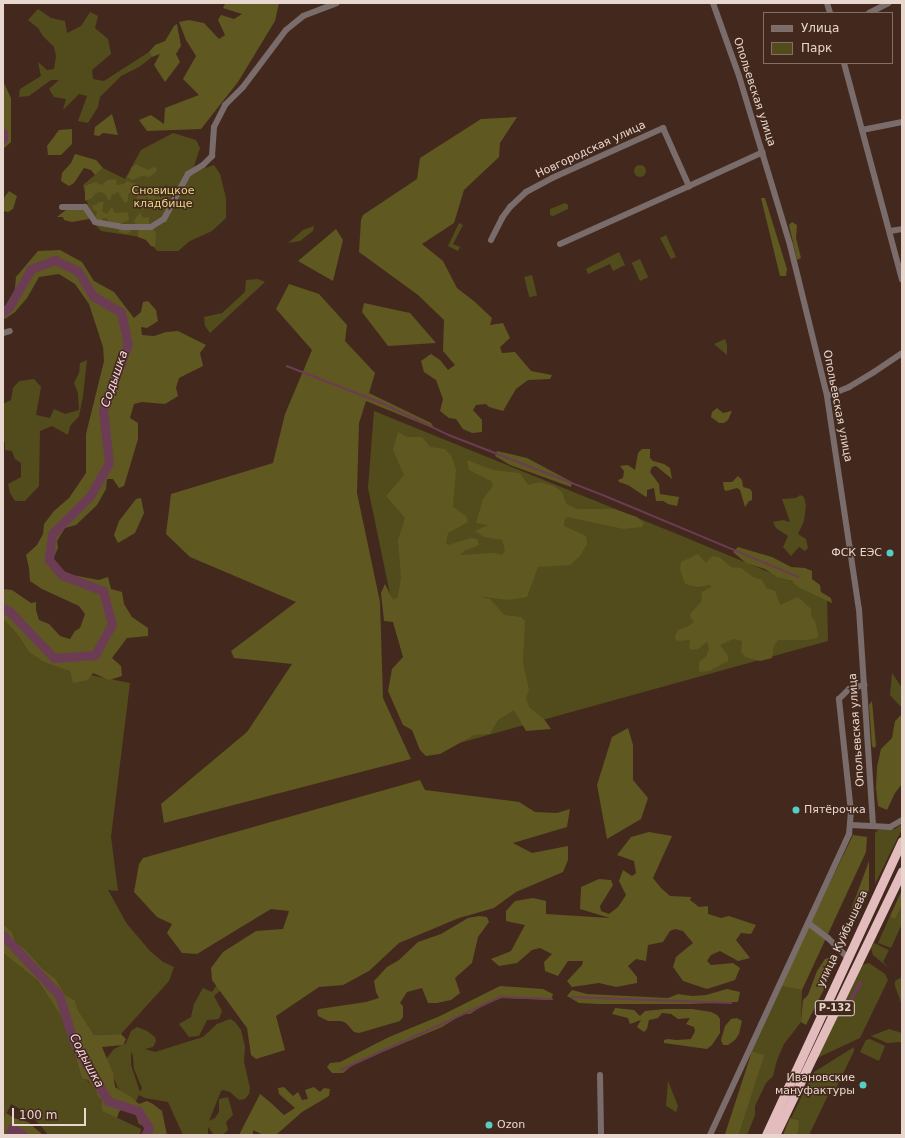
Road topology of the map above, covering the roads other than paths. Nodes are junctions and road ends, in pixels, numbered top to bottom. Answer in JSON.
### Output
{"nodes":[{"id":1,"x":337,"y":3,"type":"edge"},
{"id":2,"x":713,"y":3,"type":"edge"},
{"id":3,"x":889,"y":3,"type":"edge"},
{"id":4,"x":871,"y":12,"type":"edge"},
{"id":5,"x":844,"y":64,"type":"edge"},
{"id":6,"x":902,"y":122,"type":"edge"},
{"id":7,"x":862,"y":130,"type":"junction"},
{"id":8,"x":763,"y":152,"type":"junction"},
{"id":9,"x":689,"y":186,"type":"junction"},
{"id":10,"x":62,"y":208,"type":"dead end"},
{"id":11,"x":902,"y":229,"type":"edge"},
{"id":12,"x":890,"y":231,"type":"junction"},
{"id":13,"x":491,"y":240,"type":"dead end"},
{"id":14,"x":560,"y":244,"type":"dead end"},
{"id":15,"x":902,"y":279,"type":"edge"},
{"id":16,"x":10,"y":331,"type":"dead end"},
{"id":17,"x":3,"y":333,"type":"edge"},
{"id":18,"x":902,"y":353,"type":"edge"},
{"id":19,"x":827,"y":396,"type":"junction"},
{"id":20,"x":864,"y":685,"type":"junction"},
{"id":21,"x":902,"y":820,"type":"edge"},
{"id":22,"x":850,"y":825,"type":"junction"},
{"id":23,"x":873,"y":826,"type":"junction"},
{"id":24,"x":902,"y":842,"type":"edge"},
{"id":25,"x":902,"y":870,"type":"edge"},
{"id":26,"x":808,"y":923,"type":"junction"},
{"id":27,"x":847,"y":957,"type":"junction"},
{"id":28,"x":600,"y":1075,"type":"dead end"},
{"id":29,"x":601,"y":1135,"type":"edge"},
{"id":30,"x":710,"y":1135,"type":"edge"},
{"id":31,"x":766,"y":1135,"type":"edge"},
{"id":32,"x":775,"y":1135,"type":"edge"}],
"edges":[{"from":1,"to":10,"type":"street"},
{"from":2,"to":8,"type":"street","name":"Опольевская улица"},
{"from":3,"to":4,"type":"street"},
{"from":5,"to":7,"type":"street"},
{"from":6,"to":7,"type":"street"},
{"from":7,"to":12,"type":"street"},
{"from":8,"to":9,"type":"street"},
{"from":8,"to":19,"type":"street","name":"Опольевская улица"},
{"from":9,"to":13,"type":"street","name":"Новгородская улица"},
{"from":9,"to":14,"type":"street"},
{"from":11,"to":12,"type":"street"},
{"from":12,"to":15,"type":"street"},
{"from":16,"to":17,"type":"street"},
{"from":18,"to":19,"type":"street"},
{"from":19,"to":20,"type":"street","name":"Опольевская улица"},
{"from":20,"to":22,"type":"street"},
{"from":20,"to":23,"type":"street","name":"Опольевская улица"},
{"from":21,"to":23,"type":"street"},
{"from":22,"to":23,"type":"street"},
{"from":22,"to":26,"type":"street"},
{"from":24,"to":27,"type":"highway","name":"улица Куйбышева","number":"Р-132"},
{"from":25,"to":32,"type":"highway","name":"улица Куйбышева","number":"Р-132"},
{"from":26,"to":27,"type":"street"},
{"from":26,"to":30,"type":"street"},
{"from":27,"to":31,"type":"highway","name":"улица Куйбышева","number":"Р-132"},
{"from":28,"to":29,"type":"street"}]}
